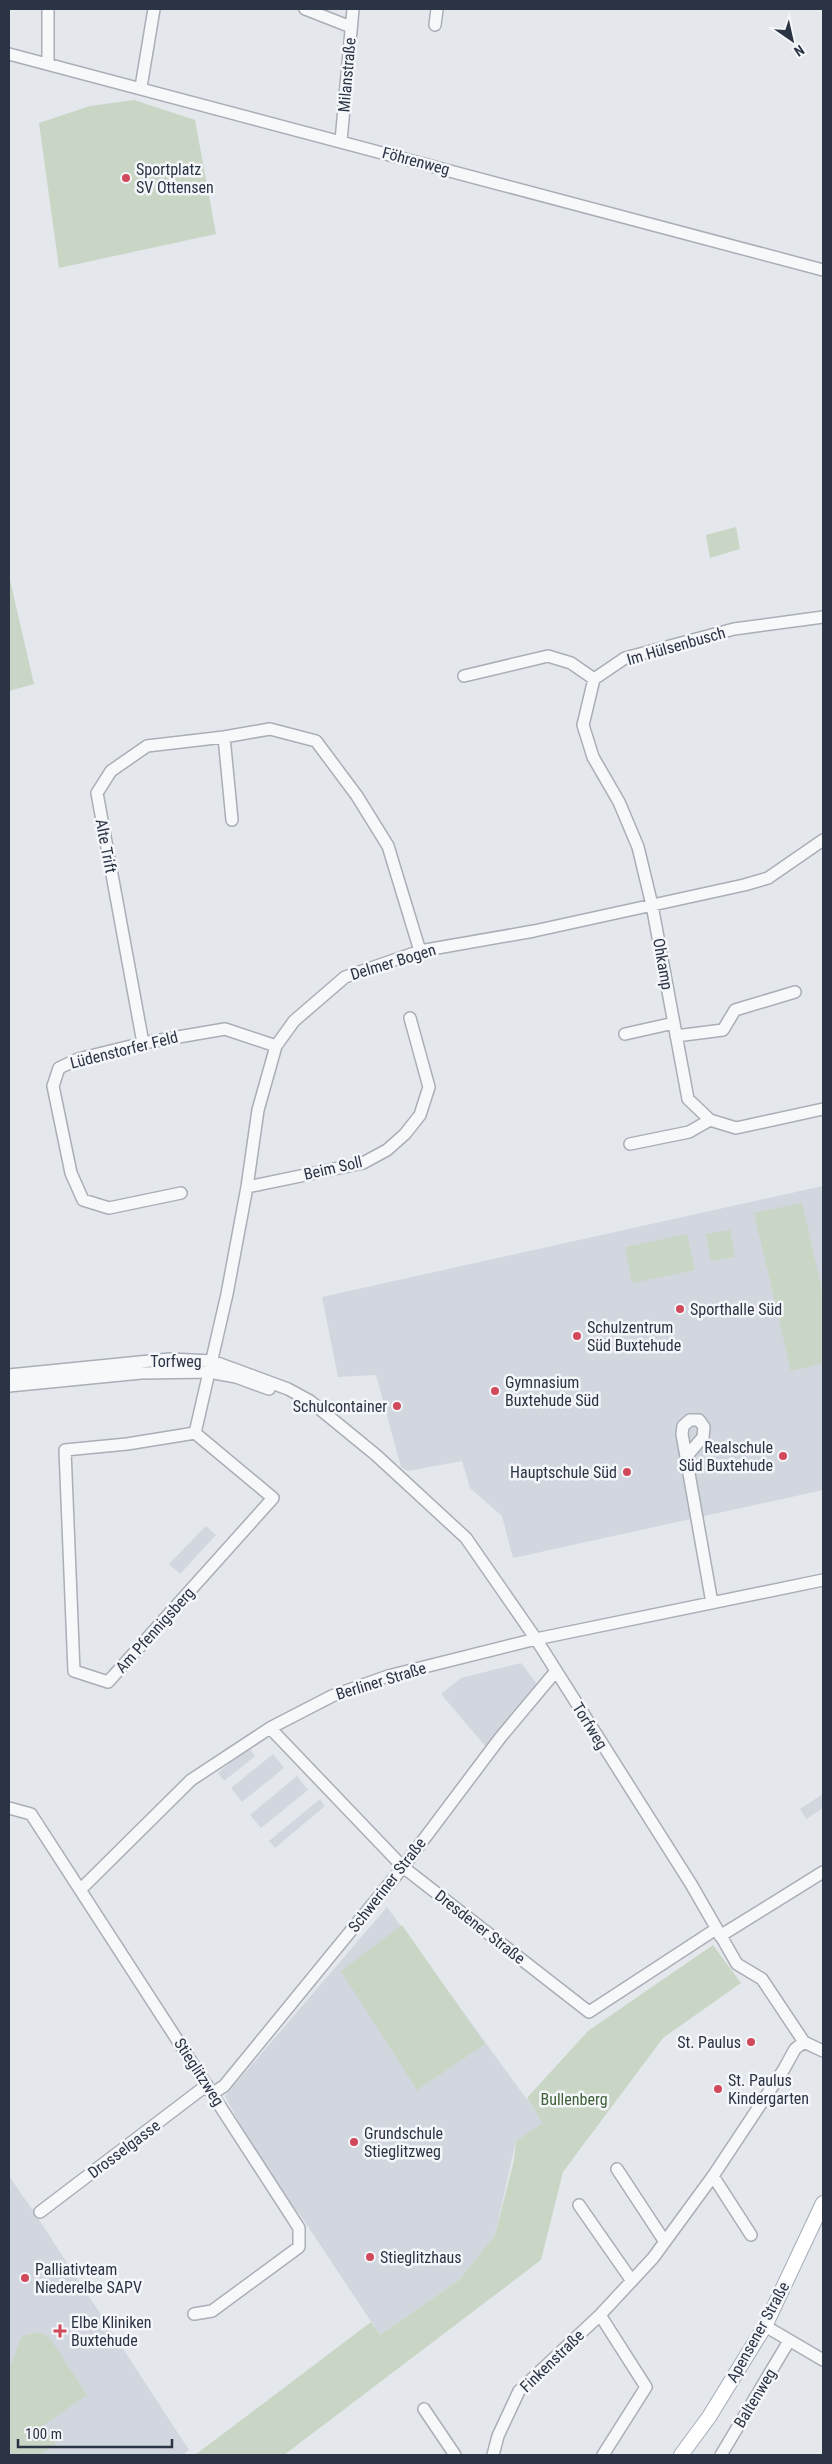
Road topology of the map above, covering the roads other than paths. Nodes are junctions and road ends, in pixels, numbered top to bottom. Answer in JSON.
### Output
{"nodes":[{"id":1,"x":48,"y":9,"type":"edge"},
{"id":2,"x":154,"y":9,"type":"edge"},
{"id":3,"x":305,"y":9,"type":"edge"},
{"id":4,"x":354,"y":9,"type":"edge"},
{"id":5,"x":437,"y":9,"type":"edge"},
{"id":6,"x":435,"y":25,"type":"dead end"},
{"id":7,"x":351,"y":27,"type":"junction"},
{"id":8,"x":9,"y":54,"type":"edge"},
{"id":9,"x":48,"y":64,"type":"junction"},
{"id":10,"x":140,"y":87,"type":"junction"},
{"id":11,"x":341,"y":141,"type":"junction"},
{"id":12,"x":823,"y":270,"type":"edge"},
{"id":13,"x":823,"y":617,"type":"edge"},
{"id":14,"x":464,"y":676,"type":"dead end"},
{"id":15,"x":594,"y":679,"type":"junction"},
{"id":16,"x":224,"y":737,"type":"junction"},
{"id":17,"x":232,"y":820,"type":"dead end"},
{"id":18,"x":823,"y":840,"type":"edge"},
{"id":19,"x":652,"y":905,"type":"junction"},
{"id":20,"x":420,"y":951,"type":"junction"},
{"id":21,"x":795,"y":992,"type":"dead end"},
{"id":22,"x":410,"y":1018,"type":"dead end"},
{"id":23,"x":674,"y":1024,"type":"junction"},
{"id":24,"x":625,"y":1034,"type":"dead end"},
{"id":25,"x":676,"y":1036,"type":"junction"},
{"id":26,"x":143,"y":1042,"type":"junction"},
{"id":27,"x":276,"y":1046,"type":"junction"},
{"id":28,"x":823,"y":1109,"type":"edge"},
{"id":29,"x":710,"y":1120,"type":"junction"},
{"id":30,"x":630,"y":1144,"type":"dead end"},
{"id":31,"x":248,"y":1187,"type":"junction"},
{"id":32,"x":181,"y":1193,"type":"dead end"},
{"id":33,"x":211,"y":1366,"type":"junction"},
{"id":34,"x":9,"y":1375,"type":"edge"},
{"id":35,"x":9,"y":1386,"type":"edge"},
{"id":36,"x":195,"y":1433,"type":"junction"},
{"id":37,"x":686,"y":1457,"type":"dead end"},
{"id":38,"x":823,"y":1580,"type":"edge"},
{"id":39,"x":712,"y":1603,"type":"junction"},
{"id":40,"x":536,"y":1639,"type":"junction"},
{"id":41,"x":556,"y":1671,"type":"junction"},
{"id":42,"x":270,"y":1728,"type":"junction"},
{"id":43,"x":9,"y":1808,"type":"edge"},
{"id":44,"x":403,"y":1867,"type":"junction"},
{"id":45,"x":823,"y":1872,"type":"edge"},
{"id":46,"x":81,"y":1889,"type":"junction"},
{"id":47,"x":718,"y":1932,"type":"junction"},
{"id":48,"x":804,"y":2042,"type":"junction"},
{"id":49,"x":823,"y":2051,"type":"edge"},
{"id":50,"x":210,"y":2089,"type":"junction"},
{"id":51,"x":617,"y":2169,"type":"dead end"},
{"id":52,"x":713,"y":2176,"type":"junction"},
{"id":53,"x":823,"y":2203,"type":"edge"},
{"id":54,"x":579,"y":2205,"type":"dead end"},
{"id":55,"x":40,"y":2212,"type":"dead end"},
{"id":56,"x":751,"y":2234,"type":"dead end"},
{"id":57,"x":665,"y":2242,"type":"junction"},
{"id":58,"x":632,"y":2281,"type":"junction"},
{"id":59,"x":194,"y":2314,"type":"dead end"},
{"id":60,"x":600,"y":2314,"type":"junction"},
{"id":61,"x":765,"y":2326,"type":"junction"},
{"id":62,"x":788,"y":2341,"type":"junction"},
{"id":63,"x":823,"y":2360,"type":"edge"},
{"id":64,"x":424,"y":2409,"type":"dead end"},
{"id":65,"x":455,"y":2455,"type":"edge"},
{"id":66,"x":493,"y":2455,"type":"edge"},
{"id":67,"x":603,"y":2455,"type":"edge"},
{"id":68,"x":681,"y":2455,"type":"edge"},
{"id":69,"x":721,"y":2455,"type":"edge"}],
"edges":[{"from":1,"to":9,"type":"street"},
{"from":2,"to":10,"type":"street"},
{"from":3,"to":7,"type":"street"},
{"from":4,"to":7,"type":"street","name":"Milanstraße"},
{"from":5,"to":6,"type":"street"},
{"from":7,"to":11,"type":"street","name":"Milanstraße"},
{"from":8,"to":9,"type":"street","name":"Föhrenweg"},
{"from":9,"to":10,"type":"street","name":"Föhrenweg"},
{"from":10,"to":11,"type":"street","name":"Föhrenweg"},
{"from":11,"to":12,"type":"street","name":"Föhrenweg"},
{"from":13,"to":15,"type":"street","name":"Im Hülsenbusch"},
{"from":14,"to":15,"type":"street"},
{"from":15,"to":19,"type":"street"},
{"from":16,"to":17,"type":"street"},
{"from":16,"to":20,"type":"street","name":"Alte Trift"},
{"from":16,"to":26,"type":"street","name":"Alte Trift"},
{"from":18,"to":19,"type":"street","name":"Delmer Bogen"},
{"from":19,"to":20,"type":"street","name":"Delmer Bogen"},
{"from":19,"to":23,"type":"street","name":"Ohkamp"},
{"from":20,"to":27,"type":"street","name":"Delmer Bogen"},
{"from":21,"to":25,"type":"street"},
{"from":22,"to":31,"type":"street","name":"Beim Soll"},
{"from":23,"to":24,"type":"street"},
{"from":23,"to":25,"type":"street","name":"Ohkamp"},
{"from":25,"to":29,"type":"street","name":"Ohkamp"},
{"from":26,"to":27,"type":"street","name":"Lüdenstorfer Feld"},
{"from":26,"to":32,"type":"street","name":"Lüdenstorfer Feld"},
{"from":27,"to":31,"type":"street","name":"Delmer Bogen"},
{"from":28,"to":29,"type":"street","name":"Ohkamp"},
{"from":29,"to":30,"type":"street"},
{"from":31,"to":33,"type":"street","name":"Delmer Bogen"},
{"from":33,"to":34,"type":"street","name":"Torfweg"},
{"from":33,"to":35,"type":"street","name":"Torfweg"},
{"from":33,"to":36,"type":"street"},
{"from":33,"to":40,"type":"street","name":"Torfweg"},
{"from":36,"to":36,"type":"street","name":"Am Pfennigsberg"},
{"from":37,"to":39,"type":"street"},
{"from":38,"to":39,"type":"street","name":"Berliner Straße"},
{"from":39,"to":40,"type":"street","name":"Berliner Straße"},
{"from":40,"to":41,"type":"street","name":"Torfweg"},
{"from":40,"to":42,"type":"street","name":"Berliner Straße"},
{"from":41,"to":44,"type":"street","name":"Schweriner Straße"},
{"from":41,"to":47,"type":"street","name":"Torfweg"},
{"from":42,"to":44,"type":"street","name":"Dresdener Straße"},
{"from":42,"to":46,"type":"street","name":"Berliner Straße"},
{"from":43,"to":46,"type":"street","name":"Stieglitzweg"},
{"from":44,"to":47,"type":"street","name":"Dresdener Straße"},
{"from":44,"to":50,"type":"street","name":"Schweriner Straße"},
{"from":45,"to":47,"type":"street"},
{"from":46,"to":50,"type":"street","name":"Stieglitzweg"},
{"from":47,"to":48,"type":"street","name":"Torfweg"},
{"from":48,"to":49,"type":"street"},
{"from":48,"to":52,"type":"street","name":"Finkenstraße"},
{"from":50,"to":55,"type":"street","name":"Drosselgasse"},
{"from":50,"to":59,"type":"street","name":"Stieglitzweg"},
{"from":51,"to":57,"type":"street"},
{"from":52,"to":56,"type":"street"},
{"from":52,"to":57,"type":"street","name":"Finkenstraße"},
{"from":53,"to":61,"type":"main road","name":"Apensener Straße"},
{"from":54,"to":58,"type":"street"},
{"from":57,"to":58,"type":"street","name":"Finkenstraße"},
{"from":58,"to":60,"type":"street","name":"Finkenstraße"},
{"from":60,"to":66,"type":"street","name":"Finkenstraße"},
{"from":60,"to":67,"type":"street"},
{"from":61,"to":62,"type":"street"},
{"from":61,"to":68,"type":"main road","name":"Apensener Straße"},
{"from":62,"to":63,"type":"street"},
{"from":62,"to":69,"type":"street","name":"Baltenweg"},
{"from":64,"to":65,"type":"street"}]}
